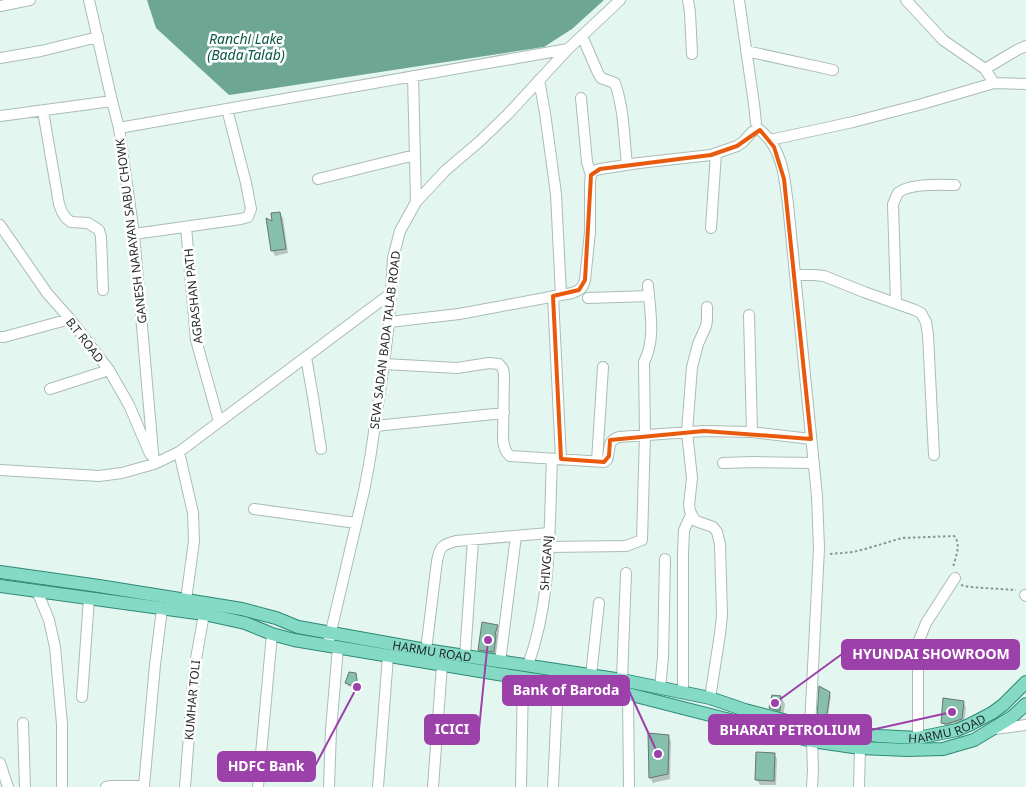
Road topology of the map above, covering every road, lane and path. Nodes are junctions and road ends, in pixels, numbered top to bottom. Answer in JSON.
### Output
{"nodes":[{"id":1,"x":30,"y":0,"type":"edge"},
{"id":2,"x":89,"y":0,"type":"edge"},
{"id":3,"x":620,"y":0,"type":"edge"},
{"id":4,"x":688,"y":0,"type":"edge"},
{"id":5,"x":739,"y":0,"type":"edge"},
{"id":6,"x":906,"y":0,"type":"edge"},
{"id":7,"x":0,"y":6,"type":"edge"},
{"id":8,"x":582,"y":36,"type":"junction"},
{"id":9,"x":98,"y":37,"type":"junction"},
{"id":10,"x":1026,"y":46,"type":"edge"},
{"id":11,"x":568,"y":49,"type":"junction"},
{"id":12,"x":746,"y":51,"type":"junction"},
{"id":13,"x":692,"y":54,"type":"dead end"},
{"id":14,"x":0,"y":58,"type":"edge"},
{"id":15,"x":984,"y":69,"type":"junction"},
{"id":16,"x":833,"y":70,"type":"dead end"},
{"id":17,"x":413,"y":76,"type":"junction"},
{"id":18,"x":539,"y":80,"type":"junction"},
{"id":19,"x":994,"y":83,"type":"junction"},
{"id":20,"x":1026,"y":84,"type":"edge"},
{"id":21,"x":581,"y":98,"type":"dead end"},
{"id":22,"x":112,"y":101,"type":"junction"},
{"id":23,"x":227,"y":109,"type":"junction"},
{"id":24,"x":43,"y":111,"type":"junction"},
{"id":25,"x":0,"y":116,"type":"edge"},
{"id":26,"x":119,"y":128,"type":"junction"},
{"id":27,"x":756,"y":129,"type":"junction"},
{"id":28,"x":770,"y":140,"type":"junction"},
{"id":29,"x":716,"y":153,"type":"junction"},
{"id":30,"x":415,"y":155,"type":"junction"},
{"id":31,"x":627,"y":165,"type":"junction"},
{"id":32,"x":591,"y":175,"type":"junction"},
{"id":33,"x":318,"y":179,"type":"dead end"},
{"id":34,"x":954,"y":185,"type":"dead end"},
{"id":35,"x":416,"y":202,"type":"junction"},
{"id":36,"x":0,"y":225,"type":"edge"},
{"id":37,"x":186,"y":227,"type":"junction"},
{"id":38,"x":710,"y":228,"type":"dead end"},
{"id":39,"x":134,"y":234,"type":"junction"},
{"id":40,"x":796,"y":275,"type":"junction"},
{"id":41,"x":103,"y":290,"type":"dead end"},
{"id":42,"x":390,"y":294,"type":"junction"},
{"id":43,"x":557,"y":296,"type":"junction"},
{"id":44,"x":588,"y":298,"type":"dead end"},
{"id":45,"x":896,"y":303,"type":"junction"},
{"id":46,"x":707,"y":307,"type":"dead end"},
{"id":47,"x":749,"y":315,"type":"dead end"},
{"id":48,"x":70,"y":319,"type":"junction"},
{"id":49,"x":389,"y":322,"type":"junction"},
{"id":50,"x":0,"y":337,"type":"edge"},
{"id":51,"x":306,"y":357,"type":"junction"},
{"id":52,"x":384,"y":364,"type":"junction"},
{"id":53,"x":603,"y":367,"type":"dead end"},
{"id":54,"x":109,"y":370,"type":"junction"},
{"id":55,"x":50,"y":390,"type":"dead end"},
{"id":56,"x":504,"y":413,"type":"junction"},
{"id":57,"x":219,"y":422,"type":"junction"},
{"id":58,"x":375,"y":426,"type":"junction"},
{"id":59,"x":687,"y":432,"type":"junction"},
{"id":60,"x":752,"y":432,"type":"junction"},
{"id":61,"x":645,"y":436,"type":"junction"},
{"id":62,"x":812,"y":439,"type":"junction"},
{"id":63,"x":321,"y":449,"type":"dead end"},
{"id":64,"x":179,"y":452,"type":"junction"},
{"id":65,"x":934,"y":455,"type":"dead end"},
{"id":66,"x":557,"y":459,"type":"junction"},
{"id":67,"x":597,"y":461,"type":"junction"},
{"id":68,"x":723,"y":463,"type":"dead end"},
{"id":69,"x":814,"y":463,"type":"junction"},
{"id":70,"x":154,"y":464,"type":"junction"},
{"id":71,"x":0,"y":470,"type":"edge"},
{"id":72,"x":254,"y":509,"type":"dead end"},
{"id":73,"x":691,"y":515,"type":"junction"},
{"id":74,"x":356,"y":523,"type":"junction"},
{"id":75,"x":549,"y":533,"type":"junction"},
{"id":76,"x":516,"y":536,"type":"junction"},
{"id":77,"x":473,"y":540,"type":"junction"},
{"id":78,"x":548,"y":546,"type":"junction"},
{"id":79,"x":819,"y":555,"type":"junction"},
{"id":80,"x":665,"y":559,"type":"dead end"},
{"id":81,"x":0,"y":572,"type":"edge"},
{"id":82,"x":626,"y":573,"type":"dead end"},
{"id":83,"x":956,"y":578,"type":"junction"},
{"id":84,"x":0,"y":586,"type":"edge"},
{"id":85,"x":37,"y":591,"type":"junction"},
{"id":86,"x":1025,"y":595,"type":"edge"},
{"id":87,"x":89,"y":598,"type":"junction"},
{"id":88,"x":186,"y":600,"type":"junction"},
{"id":89,"x":599,"y":603,"type":"dead end"},
{"id":90,"x":162,"y":609,"type":"junction"},
{"id":91,"x":204,"y":614,"type":"junction"},
{"id":92,"x":331,"y":632,"type":"junction"},
{"id":93,"x":272,"y":634,"type":"junction"},
{"id":94,"x":333,"y":647,"type":"junction"},
{"id":95,"x":426,"y":650,"type":"junction"},
{"id":96,"x":388,"y":656,"type":"junction"},
{"id":97,"x":465,"y":656,"type":"junction"},
{"id":98,"x":500,"y":662,"type":"junction"},
{"id":99,"x":442,"y":665,"type":"junction"},
{"id":100,"x":528,"y":665,"type":"junction"},
{"id":101,"x":591,"y":675,"type":"junction"},
{"id":102,"x":523,"y":678,"type":"junction"},
{"id":103,"x":622,"y":680,"type":"junction"},
{"id":104,"x":1026,"y":682,"type":"edge"},
{"id":105,"x":558,"y":683,"type":"junction"},
{"id":106,"x":660,"y":688,"type":"junction"},
{"id":107,"x":683,"y":692,"type":"junction"},
{"id":108,"x":628,"y":694,"type":"junction"},
{"id":109,"x":82,"y":697,"type":"dead end"},
{"id":110,"x":710,"y":698,"type":"junction"},
{"id":111,"x":1026,"y":704,"type":"edge"},
{"id":112,"x":976,"y":721,"type":"junction"},
{"id":113,"x":23,"y":723,"type":"dead end"},
{"id":114,"x":1026,"y":725,"type":"edge"},
{"id":115,"x":810,"y":727,"type":"junction"},
{"id":116,"x":994,"y":729,"type":"junction"},
{"id":117,"x":981,"y":736,"type":"junction"},
{"id":118,"x":918,"y":738,"type":"junction"},
{"id":119,"x":812,"y":741,"type":"junction"},
{"id":120,"x":860,"y":748,"type":"junction"},
{"id":121,"x":0,"y":764,"type":"edge"},
{"id":122,"x":8,"y":787,"type":"edge"},
{"id":123,"x":25,"y":787,"type":"edge"},
{"id":124,"x":62,"y":787,"type":"edge"},
{"id":125,"x":106,"y":787,"type":"edge"},
{"id":126,"x":185,"y":787,"type":"edge"},
{"id":127,"x":258,"y":787,"type":"edge"},
{"id":128,"x":329,"y":787,"type":"edge"},
{"id":129,"x":378,"y":787,"type":"edge"},
{"id":130,"x":434,"y":787,"type":"edge"},
{"id":131,"x":521,"y":787,"type":"edge"},
{"id":132,"x":553,"y":787,"type":"edge"},
{"id":133,"x":629,"y":787,"type":"edge"},
{"id":134,"x":812,"y":787,"type":"edge"},
{"id":135,"x":859,"y":787,"type":"edge"}],
"edges":[{"from":1,"to":7,"type":"street"},
{"from":2,"to":9,"type":"street","name":"GANESH NARAYAN SABU CHOWK"},
{"from":3,"to":8,"type":"street","name":"SEVA SADAN BADA TALAB ROAD"},
{"from":4,"to":13,"type":"street"},
{"from":5,"to":12,"type":"street"},
{"from":6,"to":15,"type":"street"},
{"from":8,"to":11,"type":"street","name":"SEVA SADAN BADA TALAB ROAD"},
{"from":8,"to":31,"type":"street"},
{"from":9,"to":14,"type":"street"},
{"from":9,"to":22,"type":"street","name":"GANESH NARAYAN SABU CHOWK"},
{"from":10,"to":15,"type":"street"},
{"from":11,"to":17,"type":"street"},
{"from":11,"to":18,"type":"street","name":"SEVA SADAN BADA TALAB ROAD"},
{"from":12,"to":16,"type":"street"},
{"from":12,"to":27,"type":"street"},
{"from":15,"to":19,"type":"street"},
{"from":17,"to":23,"type":"street"},
{"from":17,"to":30,"type":"street"},
{"from":18,"to":35,"type":"street","name":"SEVA SADAN BADA TALAB ROAD"},
{"from":18,"to":43,"type":"street","name":"SHIVGANJ"},
{"from":19,"to":20,"type":"street"},
{"from":19,"to":28,"type":"street"},
{"from":21,"to":32,"type":"street"},
{"from":22,"to":24,"type":"street"},
{"from":22,"to":26,"type":"street","name":"GANESH NARAYAN SABU CHOWK"},
{"from":23,"to":26,"type":"street"},
{"from":23,"to":37,"type":"street"},
{"from":24,"to":25,"type":"street"},
{"from":24,"to":41,"type":"street"},
{"from":26,"to":39,"type":"street","name":"GANESH NARAYAN SABU CHOWK"},
{"from":27,"to":28,"type":"street"},
{"from":27,"to":29,"type":"street"},
{"from":28,"to":40,"type":"street"},
{"from":29,"to":31,"type":"street"},
{"from":29,"to":38,"type":"street"},
{"from":30,"to":33,"type":"street"},
{"from":30,"to":35,"type":"street"},
{"from":31,"to":32,"type":"street"},
{"from":32,"to":43,"type":"street"},
{"from":34,"to":45,"type":"street"},
{"from":35,"to":42,"type":"street","name":"SEVA SADAN BADA TALAB ROAD"},
{"from":36,"to":48,"type":"street","name":"B.T ROAD"},
{"from":37,"to":39,"type":"street"},
{"from":37,"to":57,"type":"street","name":"AGRASHAN PATH"},
{"from":39,"to":70,"type":"street","name":"GANESH NARAYAN SABU CHOWK"},
{"from":40,"to":45,"type":"street"},
{"from":40,"to":62,"type":"street"},
{"from":42,"to":49,"type":"street","name":"SEVA SADAN BADA TALAB ROAD"},
{"from":42,"to":51,"type":"street"},
{"from":43,"to":49,"type":"street"},
{"from":43,"to":66,"type":"street","name":"SHIVGANJ"},
{"from":44,"to":61,"type":"street"},
{"from":45,"to":65,"type":"street"},
{"from":46,"to":59,"type":"street"},
{"from":47,"to":60,"type":"street"},
{"from":48,"to":50,"type":"street"},
{"from":48,"to":54,"type":"street","name":"B.T ROAD"},
{"from":49,"to":52,"type":"street","name":"SEVA SADAN BADA TALAB ROAD"},
{"from":51,"to":57,"type":"street"},
{"from":51,"to":63,"type":"street"},
{"from":52,"to":56,"type":"street"},
{"from":52,"to":58,"type":"street","name":"SEVA SADAN BADA TALAB ROAD"},
{"from":53,"to":67,"type":"street"},
{"from":54,"to":55,"type":"street"},
{"from":54,"to":70,"type":"street","name":"B.T ROAD"},
{"from":56,"to":58,"type":"street"},
{"from":56,"to":66,"type":"street"},
{"from":57,"to":64,"type":"street"},
{"from":58,"to":74,"type":"street","name":"SEVA SADAN BADA TALAB ROAD"},
{"from":59,"to":60,"type":"street"},
{"from":59,"to":61,"type":"street"},
{"from":59,"to":73,"type":"street"},
{"from":60,"to":62,"type":"street"},
{"from":61,"to":67,"type":"street"},
{"from":61,"to":78,"type":"street"},
{"from":62,"to":69,"type":"street"},
{"from":64,"to":70,"type":"street"},
{"from":64,"to":88,"type":"street"},
{"from":66,"to":67,"type":"street"},
{"from":66,"to":75,"type":"street","name":"SHIVGANJ"},
{"from":68,"to":69,"type":"street"},
{"from":69,"to":79,"type":"street"},
{"from":70,"to":71,"type":"street"},
{"from":72,"to":74,"type":"street"},
{"from":73,"to":107,"type":"street"},
{"from":73,"to":110,"type":"street"},
{"from":74,"to":92,"type":"street","name":"SEVA SADAN BADA TALAB ROAD"},
{"from":75,"to":76,"type":"street"},
{"from":75,"to":78,"type":"street","name":"SHIVGANJ"},
{"from":76,"to":77,"type":"street"},
{"from":76,"to":98,"type":"street"},
{"from":77,"to":95,"type":"street"},
{"from":77,"to":97,"type":"street"},
{"from":78,"to":100,"type":"street","name":"SHIVGANJ"},
{"from":79,"to":83,"type":"path"},
{"from":79,"to":115,"type":"street"},
{"from":80,"to":106,"type":"street"},
{"from":81,"to":88,"type":"main road","name":"HARMU ROAD"},
{"from":82,"to":103,"type":"street"},
{"from":83,"to":86,"type":"path"},
{"from":83,"to":118,"type":"street"},
{"from":84,"to":85,"type":"main road","name":"HARMU ROAD"},
{"from":85,"to":87,"type":"main road","name":"HARMU ROAD"},
{"from":85,"to":124,"type":"street"},
{"from":87,"to":90,"type":"main road","name":"HARMU ROAD"},
{"from":87,"to":109,"type":"street"},
{"from":88,"to":92,"type":"main road","name":"HARMU ROAD"},
{"from":89,"to":101,"type":"street"},
{"from":90,"to":91,"type":"main road","name":"HARMU ROAD"},
{"from":90,"to":125,"type":"street"},
{"from":91,"to":93,"type":"main road","name":"HARMU ROAD"},
{"from":91,"to":126,"type":"street","name":"KUMHAR TOLI"},
{"from":92,"to":94,"type":"street","name":"SEVA SADAN BADA TALAB ROAD"},
{"from":92,"to":95,"type":"main road","name":"HARMU ROAD"},
{"from":93,"to":94,"type":"main road","name":"HARMU ROAD"},
{"from":93,"to":127,"type":"street"},
{"from":94,"to":96,"type":"main road","name":"HARMU ROAD"},
{"from":94,"to":128,"type":"street","name":"SEVA SADAN BADA TALAB ROAD"},
{"from":95,"to":97,"type":"main road","name":"HARMU ROAD"},
{"from":96,"to":99,"type":"main road","name":"HARMU ROAD"},
{"from":96,"to":129,"type":"street"},
{"from":97,"to":98,"type":"main road","name":"HARMU ROAD"},
{"from":98,"to":100,"type":"main road","name":"HARMU ROAD"},
{"from":99,"to":102,"type":"main road","name":"HARMU ROAD"},
{"from":99,"to":130,"type":"street"},
{"from":100,"to":101,"type":"main road","name":"HARMU ROAD"},
{"from":101,"to":103,"type":"main road","name":"HARMU ROAD"},
{"from":102,"to":105,"type":"main road","name":"HARMU ROAD"},
{"from":102,"to":131,"type":"street"},
{"from":103,"to":106,"type":"main road","name":"HARMU ROAD"},
{"from":104,"to":112,"type":"main road","name":"HARMU ROAD"},
{"from":105,"to":108,"type":"main road","name":"HARMU ROAD"},
{"from":105,"to":132,"type":"street"},
{"from":106,"to":107,"type":"main road","name":"HARMU ROAD"},
{"from":107,"to":110,"type":"main road","name":"HARMU ROAD"},
{"from":108,"to":119,"type":"main road","name":"HARMU ROAD"},
{"from":108,"to":133,"type":"street"},
{"from":110,"to":115,"type":"main road","name":"HARMU ROAD"},
{"from":111,"to":116,"type":"main road","name":"HARMU ROAD"},
{"from":112,"to":117,"type":"main road"},
{"from":112,"to":118,"type":"main road","name":"HARMU ROAD"},
{"from":113,"to":123,"type":"street"},
{"from":114,"to":116,"type":"street"},
{"from":115,"to":118,"type":"main road","name":"HARMU ROAD"},
{"from":116,"to":117,"type":"main road","name":"HARMU ROAD"},
{"from":117,"to":120,"type":"main road","name":"HARMU ROAD"},
{"from":119,"to":120,"type":"main road","name":"HARMU ROAD"},
{"from":119,"to":134,"type":"street"},
{"from":120,"to":135,"type":"street"},
{"from":121,"to":122,"type":"street"}]}
